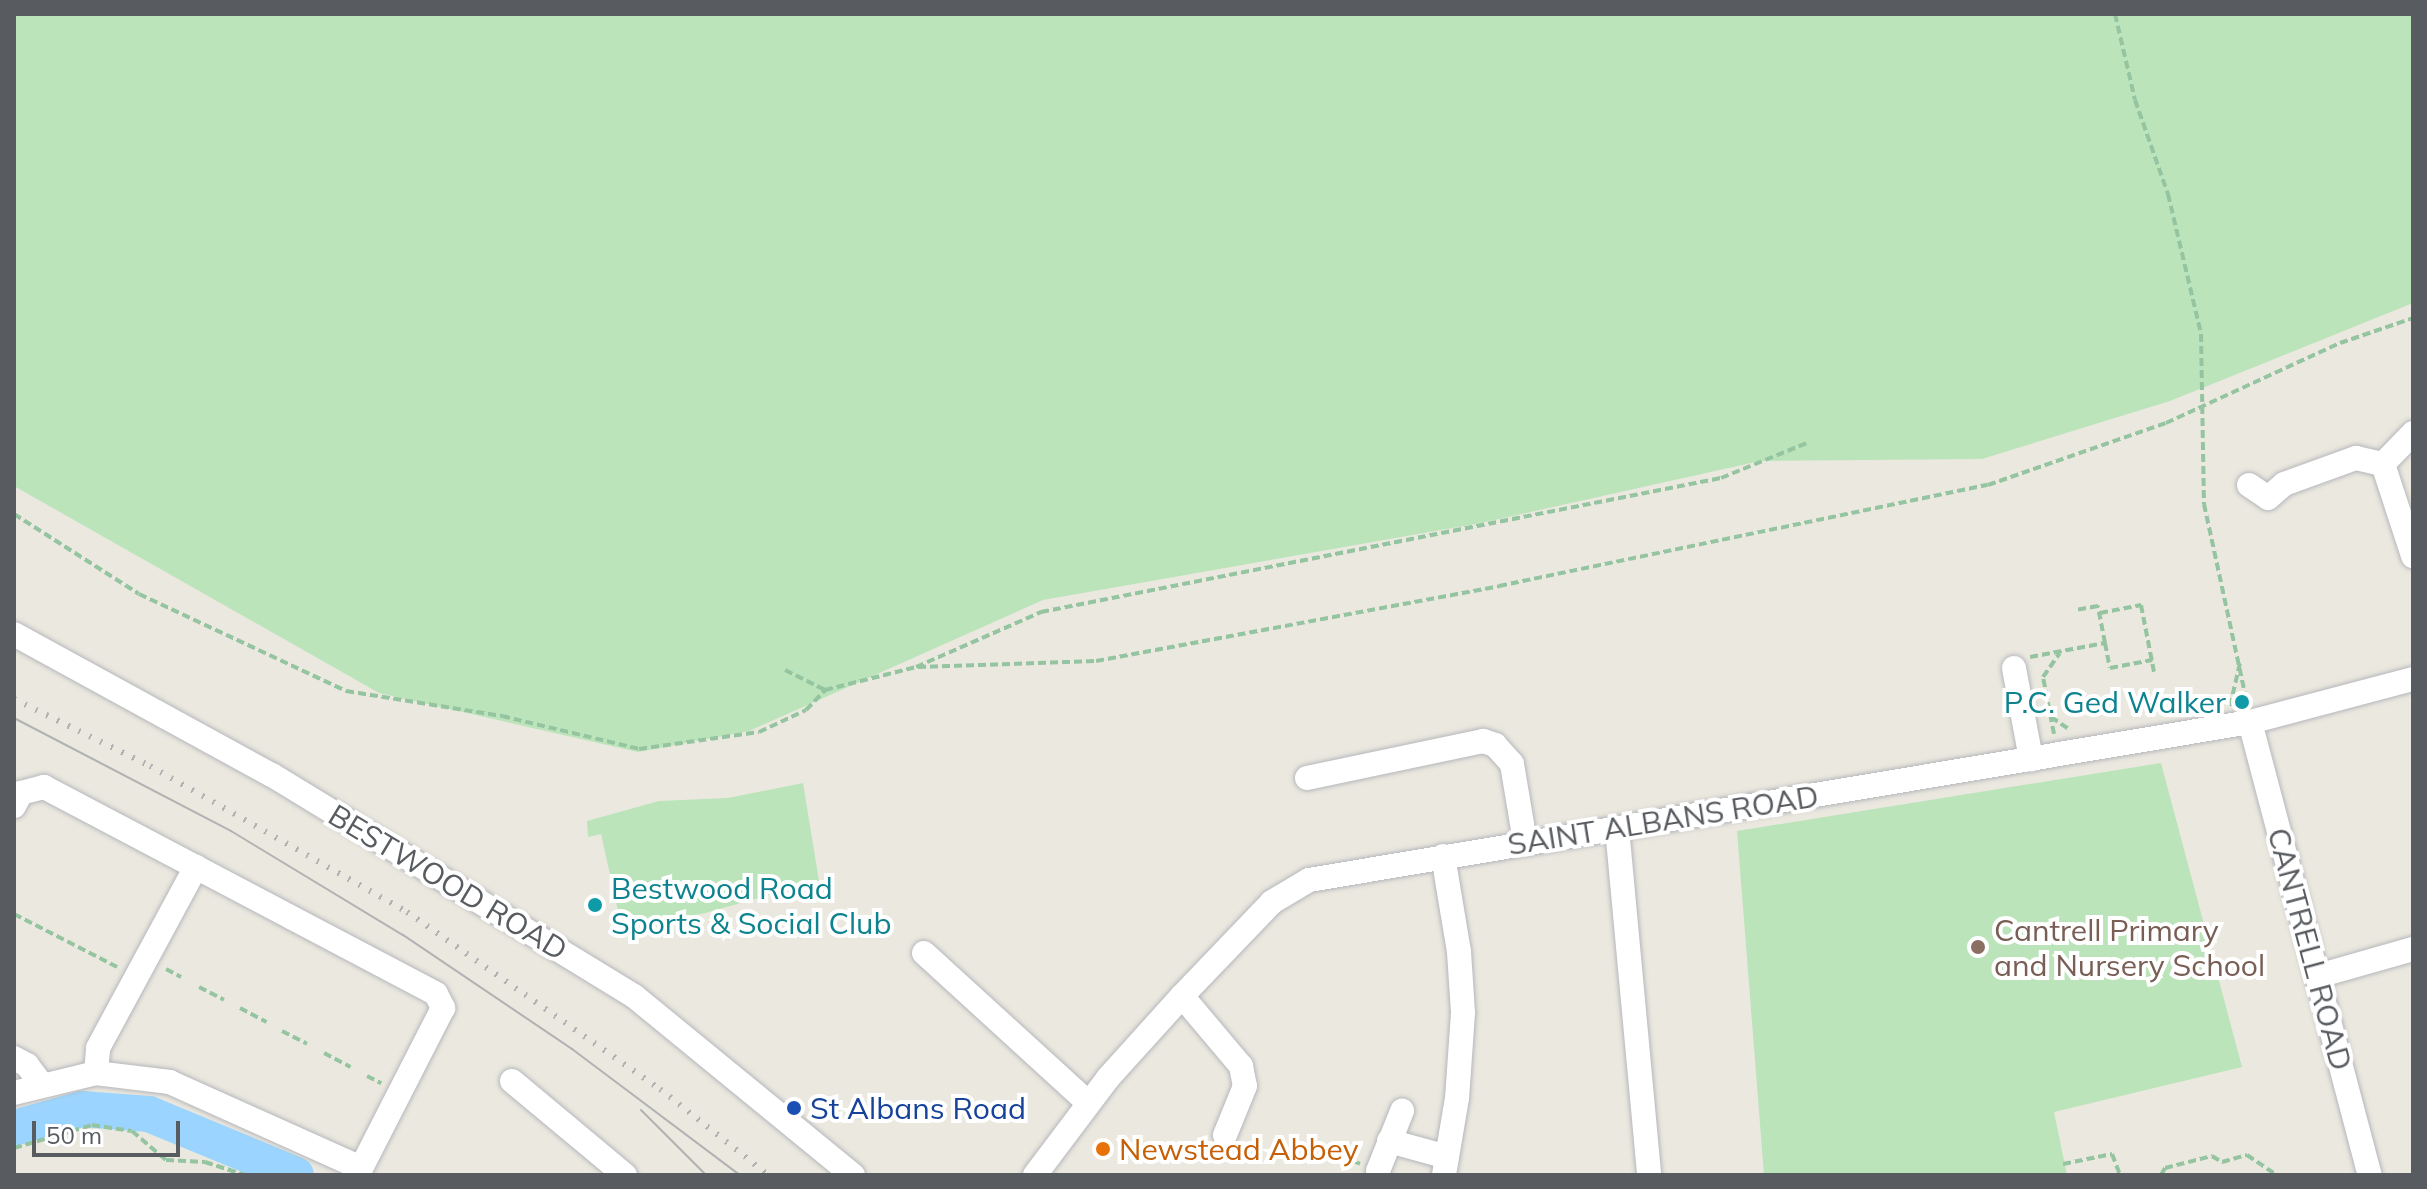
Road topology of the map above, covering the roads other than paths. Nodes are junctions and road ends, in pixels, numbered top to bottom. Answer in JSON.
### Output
{"nodes":[{"id":1,"x":2413,"y":433,"type":"edge"},
{"id":2,"x":2383,"y":464,"type":"junction"},
{"id":3,"x":2261,"y":500,"type":"dead end"},
{"id":4,"x":2413,"y":556,"type":"edge"},
{"id":5,"x":14,"y":634,"type":"edge"},
{"id":6,"x":2019,"y":663,"type":"road end"},
{"id":7,"x":2413,"y":679,"type":"edge"},
{"id":8,"x":2250,"y":722,"type":"junction"},
{"id":9,"x":2031,"y":759,"type":"junction"},
{"id":10,"x":1307,"y":778,"type":"dead end"},
{"id":11,"x":14,"y":806,"type":"edge"},
{"id":12,"x":1617,"y":828,"type":"junction"},
{"id":13,"x":1525,"y":842,"type":"junction"},
{"id":14,"x":1443,"y":856,"type":"junction"},
{"id":15,"x":196,"y":867,"type":"junction"},
{"id":16,"x":2413,"y":949,"type":"edge"},
{"id":17,"x":924,"y":953,"type":"dead end"},
{"id":18,"x":2318,"y":976,"type":"junction"},
{"id":19,"x":1182,"y":996,"type":"junction"},
{"id":20,"x":14,"y":1058,"type":"edge"},
{"id":21,"x":96,"y":1073,"type":"junction"},
{"id":22,"x":512,"y":1081,"type":"dead end"},
{"id":23,"x":42,"y":1085,"type":"junction"},
{"id":24,"x":14,"y":1093,"type":"edge"},
{"id":25,"x":1088,"y":1103,"type":"junction"},
{"id":26,"x":1402,"y":1111,"type":"dead end"},
{"id":27,"x":1225,"y":1135,"type":"dead end"},
{"id":28,"x":1389,"y":1141,"type":"junction"},
{"id":29,"x":1446,"y":1166,"type":"edge"},
{"id":30,"x":1378,"y":1171,"type":"road end"},
{"id":31,"x":364,"y":1172,"type":"edge"},
{"id":32,"x":625,"y":1175,"type":"edge"},
{"id":33,"x":853,"y":1175,"type":"edge"},
{"id":34,"x":1035,"y":1175,"type":"edge"},
{"id":35,"x":1649,"y":1175,"type":"edge"},
{"id":36,"x":2370,"y":1175,"type":"edge"}],
"edges":[{"from":1,"to":2,"type":"street"},
{"from":2,"to":3,"type":"street"},
{"from":2,"to":4,"type":"street"},
{"from":5,"to":33,"type":"street","name":"BESTWOOD ROAD"},
{"from":6,"to":9,"type":"street"},
{"from":7,"to":8,"type":"street","name":"SAINT ALBANS ROAD"},
{"from":8,"to":9,"type":"street","name":"SAINT ALBANS ROAD"},
{"from":8,"to":18,"type":"street","name":"CANTRELL ROAD"},
{"from":9,"to":12,"type":"street","name":"SAINT ALBANS ROAD"},
{"from":10,"to":13,"type":"street"},
{"from":11,"to":15,"type":"street"},
{"from":12,"to":13,"type":"street","name":"SAINT ALBANS ROAD"},
{"from":12,"to":35,"type":"street"},
{"from":13,"to":14,"type":"street","name":"SAINT ALBANS ROAD"},
{"from":14,"to":19,"type":"street","name":"SAINT ALBANS ROAD"},
{"from":14,"to":29,"type":"street"},
{"from":15,"to":21,"type":"street"},
{"from":15,"to":31,"type":"street"},
{"from":16,"to":18,"type":"street"},
{"from":17,"to":25,"type":"street"},
{"from":18,"to":36,"type":"street","name":"CANTRELL ROAD"},
{"from":19,"to":25,"type":"street","name":"SAINT ALBANS ROAD"},
{"from":19,"to":27,"type":"street"},
{"from":20,"to":23,"type":"street"},
{"from":21,"to":23,"type":"street"},
{"from":21,"to":31,"type":"street"},
{"from":22,"to":32,"type":"street"},
{"from":23,"to":24,"type":"street"},
{"from":25,"to":34,"type":"street","name":"SAINT ALBANS ROAD"},
{"from":26,"to":28,"type":"street"},
{"from":28,"to":29,"type":"street"},
{"from":28,"to":30,"type":"street"}]}
